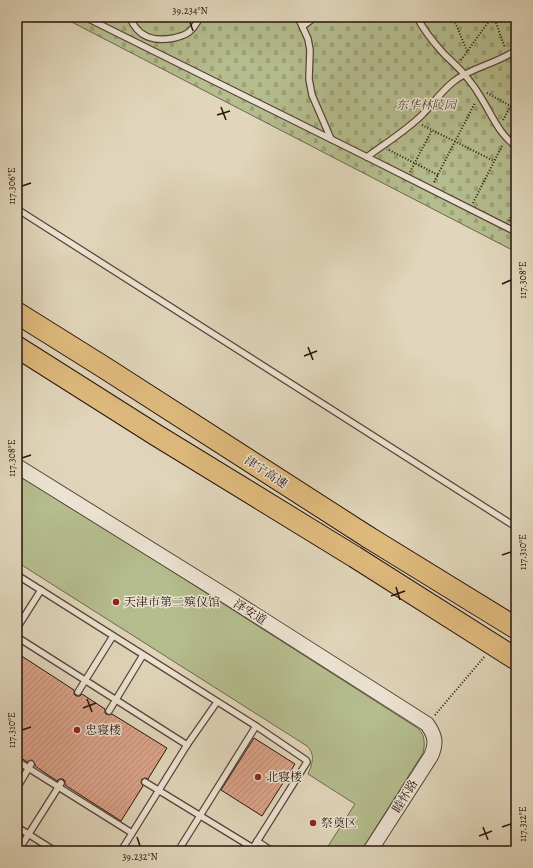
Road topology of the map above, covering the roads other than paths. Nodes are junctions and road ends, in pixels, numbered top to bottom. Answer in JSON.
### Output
{"nodes":[{"id":1,"x":85,"y":17,"type":"edge"},
{"id":2,"x":130,"y":17,"type":"edge"},
{"id":3,"x":200,"y":17,"type":"edge"},
{"id":4,"x":298,"y":17,"type":"edge"},
{"id":5,"x":315,"y":17,"type":"edge"},
{"id":6,"x":417,"y":17,"type":"edge"},
{"id":7,"x":303,"y":26,"type":"junction"},
{"id":8,"x":516,"y":50,"type":"edge"},
{"id":9,"x":464,"y":74,"type":"junction"},
{"id":10,"x":331,"y":139,"type":"junction"},
{"id":11,"x":516,"y":146,"type":"edge"},
{"id":12,"x":367,"y":157,"type":"junction"},
{"id":13,"x":17,"y":209,"type":"edge"},
{"id":14,"x":516,"y":232,"type":"edge"},
{"id":15,"x":17,"y":307,"type":"edge"},
{"id":16,"x":17,"y":313,"type":"edge"},
{"id":17,"x":17,"y":347,"type":"edge"},
{"id":18,"x":17,"y":364,"type":"edge"},
{"id":19,"x":105,"y":368,"type":"junction"},
{"id":20,"x":156,"y":435,"type":"junction"},
{"id":21,"x":17,"y":466,"type":"edge"},
{"id":22,"x":516,"y":527,"type":"edge"},
{"id":23,"x":17,"y":575,"type":"edge"},
{"id":24,"x":41,"y":590,"type":"junction"},
{"id":25,"x":17,"y":628,"type":"edge"},
{"id":26,"x":516,"y":628,"type":"edge"},
{"id":27,"x":113,"y":636,"type":"junction"},
{"id":28,"x":17,"y":637,"type":"edge"},
{"id":29,"x":143,"y":655,"type":"junction"},
{"id":30,"x":516,"y":658,"type":"edge"},
{"id":31,"x":86,"y":680,"type":"junction"},
{"id":32,"x":78,"y":692,"type":"dead end"},
{"id":33,"x":116,"y":700,"type":"junction"},
{"id":34,"x":217,"y":702,"type":"junction"},
{"id":35,"x":108,"y":711,"type":"dead end"},
{"id":36,"x":256,"y":726,"type":"junction"},
{"id":37,"x":434,"y":740,"type":"joint"},
{"id":38,"x":187,"y":745,"type":"junction"},
{"id":39,"x":17,"y":761,"type":"edge"},
{"id":40,"x":30,"y":766,"type":"junction"},
{"id":41,"x":145,"y":782,"type":"dead end"},
{"id":42,"x":60,"y":785,"type":"junction"},
{"id":43,"x":17,"y":788,"type":"edge"},
{"id":44,"x":158,"y":790,"type":"junction"},
{"id":45,"x":200,"y":816,"type":"junction"},
{"id":46,"x":17,"y":827,"type":"edge"},
{"id":47,"x":132,"y":833,"type":"junction"},
{"id":48,"x":29,"y":834,"type":"junction"},
{"id":49,"x":257,"y":842,"type":"junction"},
{"id":50,"x":123,"y":850,"type":"edge"},
{"id":51,"x":252,"y":850,"type":"edge"},
{"id":52,"x":18,"y":851,"type":"edge"},
{"id":53,"x":56,"y":851,"type":"edge"},
{"id":54,"x":178,"y":851,"type":"edge"},
{"id":55,"x":272,"y":851,"type":"edge"},
{"id":56,"x":370,"y":851,"type":"edge"}],
"edges":[{"from":1,"to":10,"type":"lane"},
{"from":2,"to":3,"type":"lane"},
{"from":4,"to":7,"type":"lane"},
{"from":5,"to":7,"type":"lane"},
{"from":6,"to":9,"type":"lane"},
{"from":7,"to":10,"type":"lane"},
{"from":8,"to":9,"type":"lane"},
{"from":9,"to":11,"type":"lane"},
{"from":9,"to":12,"type":"lane"},
{"from":10,"to":12,"type":"lane"},
{"from":12,"to":14,"type":"lane"},
{"from":13,"to":22,"type":"lane"},
{"from":15,"to":19,"type":"highway"},
{"from":16,"to":19,"type":"highway","name":"津宁高速"},
{"from":17,"to":20,"type":"highway"},
{"from":18,"to":20,"type":"highway"},
{"from":19,"to":26,"type":"highway","name":"津宁高速","bridge":true},
{"from":20,"to":30,"type":"highway","bridge":true},
{"from":21,"to":37,"type":"street","name":"泽安道"},
{"from":23,"to":24,"type":"lane"},
{"from":24,"to":25,"type":"lane"},
{"from":24,"to":27,"type":"lane"},
{"from":27,"to":29,"type":"lane"},
{"from":27,"to":31,"type":"lane"},
{"from":28,"to":31,"type":"lane"},
{"from":29,"to":33,"type":"lane"},
{"from":29,"to":34,"type":"lane"},
{"from":31,"to":32,"type":"lane"},
{"from":31,"to":33,"type":"lane"},
{"from":33,"to":35,"type":"lane"},
{"from":33,"to":38,"type":"lane"},
{"from":34,"to":36,"type":"lane"},
{"from":34,"to":38,"type":"lane"},
{"from":36,"to":45,"type":"lane"},
{"from":36,"to":49,"type":"lane"},
{"from":37,"to":56,"type":"street","name":"睦怀路"},
{"from":38,"to":44,"type":"lane"},
{"from":39,"to":40,"type":"lane"},
{"from":40,"to":42,"type":"lane"},
{"from":40,"to":43,"type":"lane"},
{"from":41,"to":44,"type":"lane"},
{"from":42,"to":47,"type":"lane"},
{"from":42,"to":48,"type":"lane"},
{"from":44,"to":45,"type":"lane"},
{"from":44,"to":47,"type":"lane"},
{"from":45,"to":51,"type":"lane"},
{"from":45,"to":54,"type":"lane"},
{"from":46,"to":48,"type":"lane"},
{"from":47,"to":50,"type":"lane"},
{"from":48,"to":52,"type":"lane"},
{"from":48,"to":53,"type":"lane"},
{"from":49,"to":51,"type":"lane"},
{"from":49,"to":55,"type":"lane"}]}
